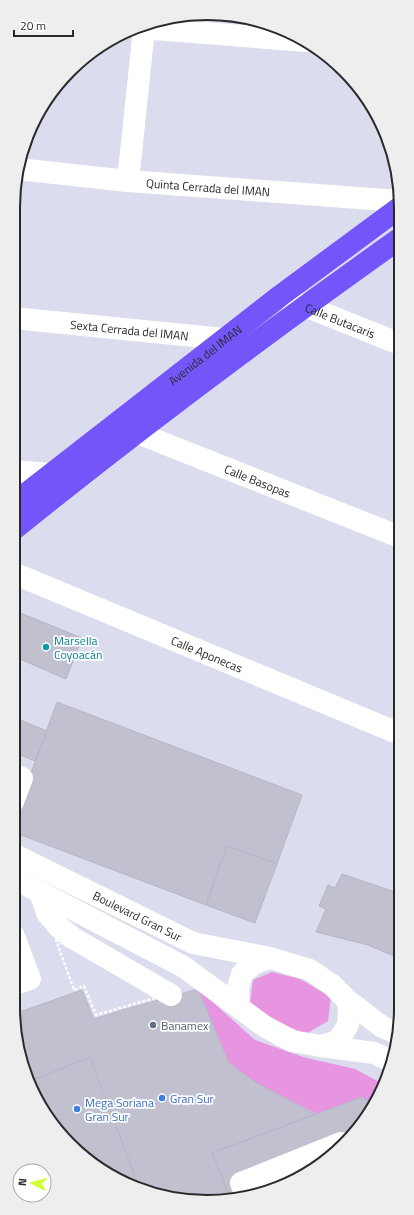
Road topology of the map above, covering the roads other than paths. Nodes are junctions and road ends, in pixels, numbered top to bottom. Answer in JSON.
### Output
{"nodes":[{"id":1,"x":254,"y":28,"type":"edge"},
{"id":2,"x":150,"y":29,"type":"edge"},
{"id":3,"x":143,"y":31,"type":"edge"},
{"id":4,"x":277,"y":33,"type":"edge"},
{"id":5,"x":24,"y":171,"type":"edge"},
{"id":6,"x":128,"y":181,"type":"junction"},
{"id":7,"x":394,"y":201,"type":"edge"},
{"id":8,"x":394,"y":212,"type":"edge"},
{"id":9,"x":394,"y":243,"type":"edge"},
{"id":10,"x":280,"y":296,"type":"junction"},
{"id":11,"x":305,"y":306,"type":"junction"},
{"id":12,"x":20,"y":319,"type":"edge"},
{"id":13,"x":394,"y":342,"type":"edge"},
{"id":14,"x":232,"y":347,"type":"junction"},
{"id":15,"x":116,"y":424,"type":"junction"},
{"id":16,"x":136,"y":432,"type":"junction"},
{"id":17,"x":20,"y":473,"type":"edge"},
{"id":18,"x":56,"y":482,"type":"junction"},
{"id":19,"x":20,"y":500,"type":"edge"},
{"id":20,"x":20,"y":522,"type":"edge"},
{"id":21,"x":394,"y":535,"type":"edge"},
{"id":22,"x":20,"y":576,"type":"edge"},
{"id":23,"x":394,"y":732,"type":"edge"},
{"id":24,"x":20,"y":857,"type":"edge"},
{"id":25,"x":20,"y":882,"type":"edge"},
{"id":26,"x":40,"y":892,"type":"junction"},
{"id":27,"x":20,"y":953,"type":"edge"},
{"id":28,"x":270,"y":958,"type":"junction"},
{"id":29,"x":20,"y":983,"type":"edge"},
{"id":30,"x":171,"y":995,"type":"dead end"},
{"id":31,"x":347,"y":1000,"type":"junction"},
{"id":32,"x":239,"y":1007,"type":"junction"},
{"id":33,"x":392,"y":1031,"type":"edge"},
{"id":34,"x":321,"y":1046,"type":"junction"},
{"id":35,"x":387,"y":1059,"type":"edge"},
{"id":36,"x":333,"y":1146,"type":"edge"},
{"id":37,"x":244,"y":1191,"type":"edge"}],
"edges":[{"from":1,"to":2,"type":"street"},
{"from":1,"to":4,"type":"street"},
{"from":3,"to":6,"type":"street"},
{"from":5,"to":6,"type":"street","name":"Quinta Cerrada del IMAN"},
{"from":6,"to":7,"type":"street","name":"Quinta Cerrada del IMAN"},
{"from":8,"to":10,"type":"main road","name":"Avenida del IMAN"},
{"from":9,"to":11,"type":"main road","name":"Avenida del IMAN"},
{"from":10,"to":11,"type":"street","name":"Calle Butacaris"},
{"from":10,"to":14,"type":"main road","name":"Avenida del IMAN"},
{"from":11,"to":13,"type":"street","name":"Calle Butacaris"},
{"from":11,"to":14,"type":"main road","name":"Avenida del IMAN"},
{"from":12,"to":14,"type":"street","name":"Sexta Cerrada del IMAN"},
{"from":14,"to":15,"type":"main road","name":"Avenida del IMAN"},
{"from":14,"to":16,"type":"main road","name":"Avenida del IMAN"},
{"from":15,"to":16,"type":"street","name":"Calle Basopas"},
{"from":15,"to":18,"type":"main road","name":"Avenida del IMAN"},
{"from":16,"to":18,"type":"main road","name":"Avenida del IMAN"},
{"from":16,"to":21,"type":"street","name":"Calle Basopas"},
{"from":17,"to":18,"type":"street"},
{"from":18,"to":19,"type":"main road","name":"Avenida del IMAN"},
{"from":18,"to":20,"type":"main road","name":"Avenida del IMAN"},
{"from":22,"to":23,"type":"street","name":"Calle Aponecas"},
{"from":24,"to":28,"type":"street","name":"Boulevard Gran Sur"},
{"from":25,"to":26,"type":"street","name":"Boulevard Gran Sur"},
{"from":26,"to":30,"type":"street"},
{"from":26,"to":32,"type":"street","name":"Boulevard Gran Sur"},
{"from":27,"to":29,"type":"street"},
{"from":28,"to":31,"type":"street"},
{"from":28,"to":32,"type":"street"},
{"from":31,"to":33,"type":"street"},
{"from":31,"to":34,"type":"street"},
{"from":32,"to":34,"type":"street"},
{"from":34,"to":35,"type":"street"},
{"from":36,"to":37,"type":"street"}]}
